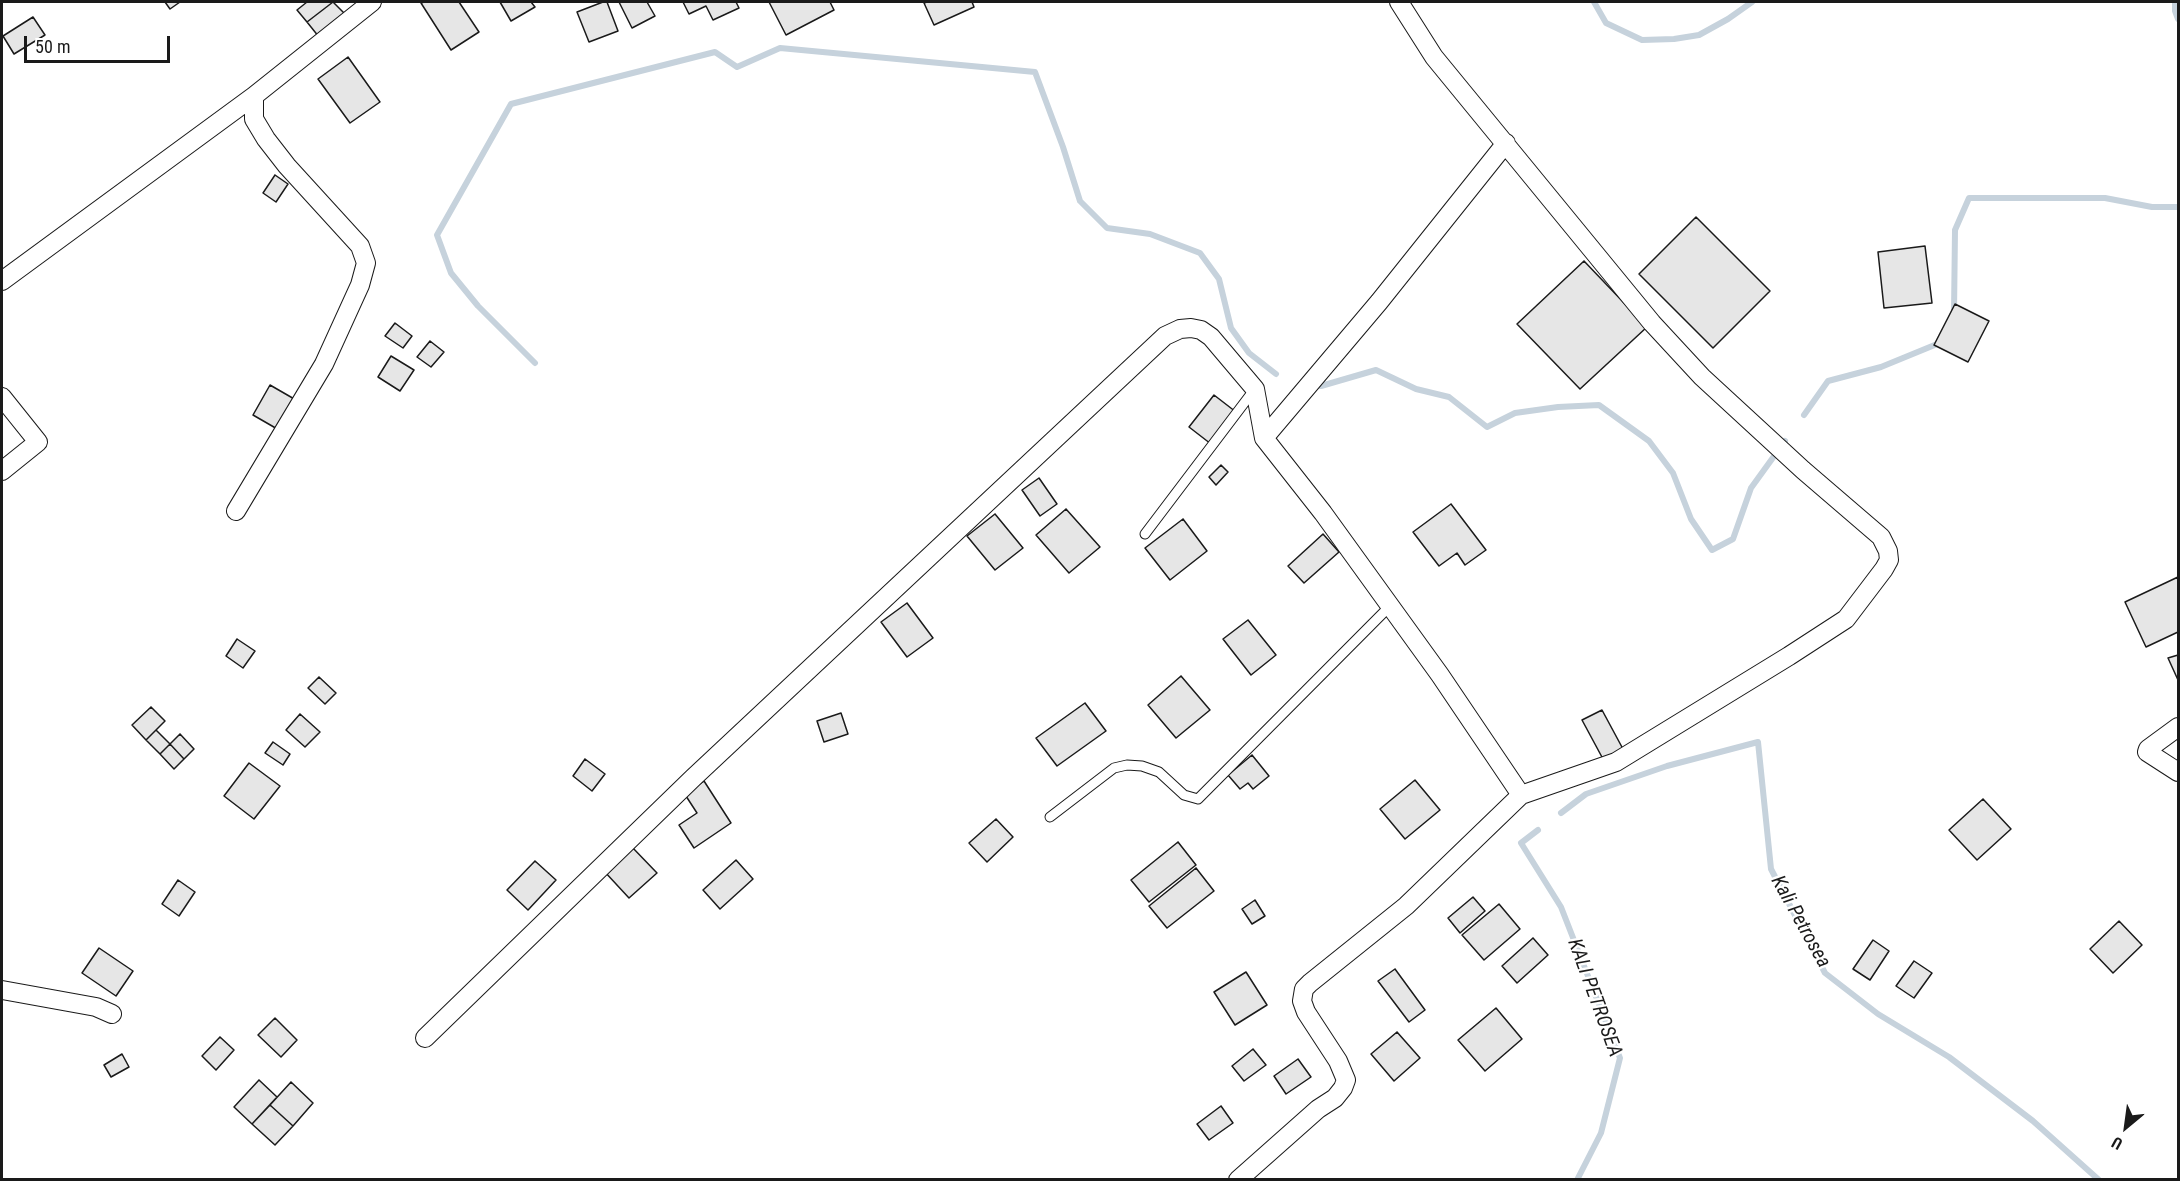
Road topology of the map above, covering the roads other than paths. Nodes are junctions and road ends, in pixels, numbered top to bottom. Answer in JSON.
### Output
{"nodes":[{"id":1,"x":372,"y":2,"type":"edge"},
{"id":2,"x":1399,"y":2,"type":"edge"},
{"id":3,"x":254,"y":96,"type":"junction"},
{"id":4,"x":1506,"y":143,"type":"junction"},
{"id":5,"x":2,"y":280,"type":"edge"},
{"id":6,"x":1255,"y":389,"type":"junction"},
{"id":7,"x":2,"y":397,"type":"edge"},
{"id":8,"x":1264,"y":438,"type":"junction"},
{"id":9,"x":2,"y":471,"type":"edge"},
{"id":10,"x":236,"y":511,"type":"dead end"},
{"id":11,"x":1145,"y":534,"type":"dead end"},
{"id":12,"x":1389,"y":608,"type":"junction"},
{"id":13,"x":2178,"y":727,"type":"edge"},
{"id":14,"x":2178,"y":772,"type":"edge"},
{"id":15,"x":1521,"y":795,"type":"junction"},
{"id":16,"x":1050,"y":816,"type":"dead end"},
{"id":17,"x":2,"y":990,"type":"edge"},
{"id":18,"x":112,"y":1014,"type":"dead end"},
{"id":19,"x":425,"y":1038,"type":"dead end"},
{"id":20,"x":1238,"y":1179,"type":"edge"}],
"edges":[{"from":1,"to":3,"type":"street"},
{"from":2,"to":4,"type":"street"},
{"from":3,"to":5,"type":"street"},
{"from":3,"to":10,"type":"street"},
{"from":4,"to":8,"type":"street"},
{"from":4,"to":15,"type":"street"},
{"from":6,"to":8,"type":"street"},
{"from":6,"to":11,"type":"lane"},
{"from":6,"to":19,"type":"street"},
{"from":7,"to":9,"type":"street"},
{"from":8,"to":12,"type":"street"},
{"from":12,"to":15,"type":"street"},
{"from":12,"to":16,"type":"lane"},
{"from":13,"to":14,"type":"street"},
{"from":15,"to":20,"type":"street"},
{"from":17,"to":18,"type":"street"}]}
